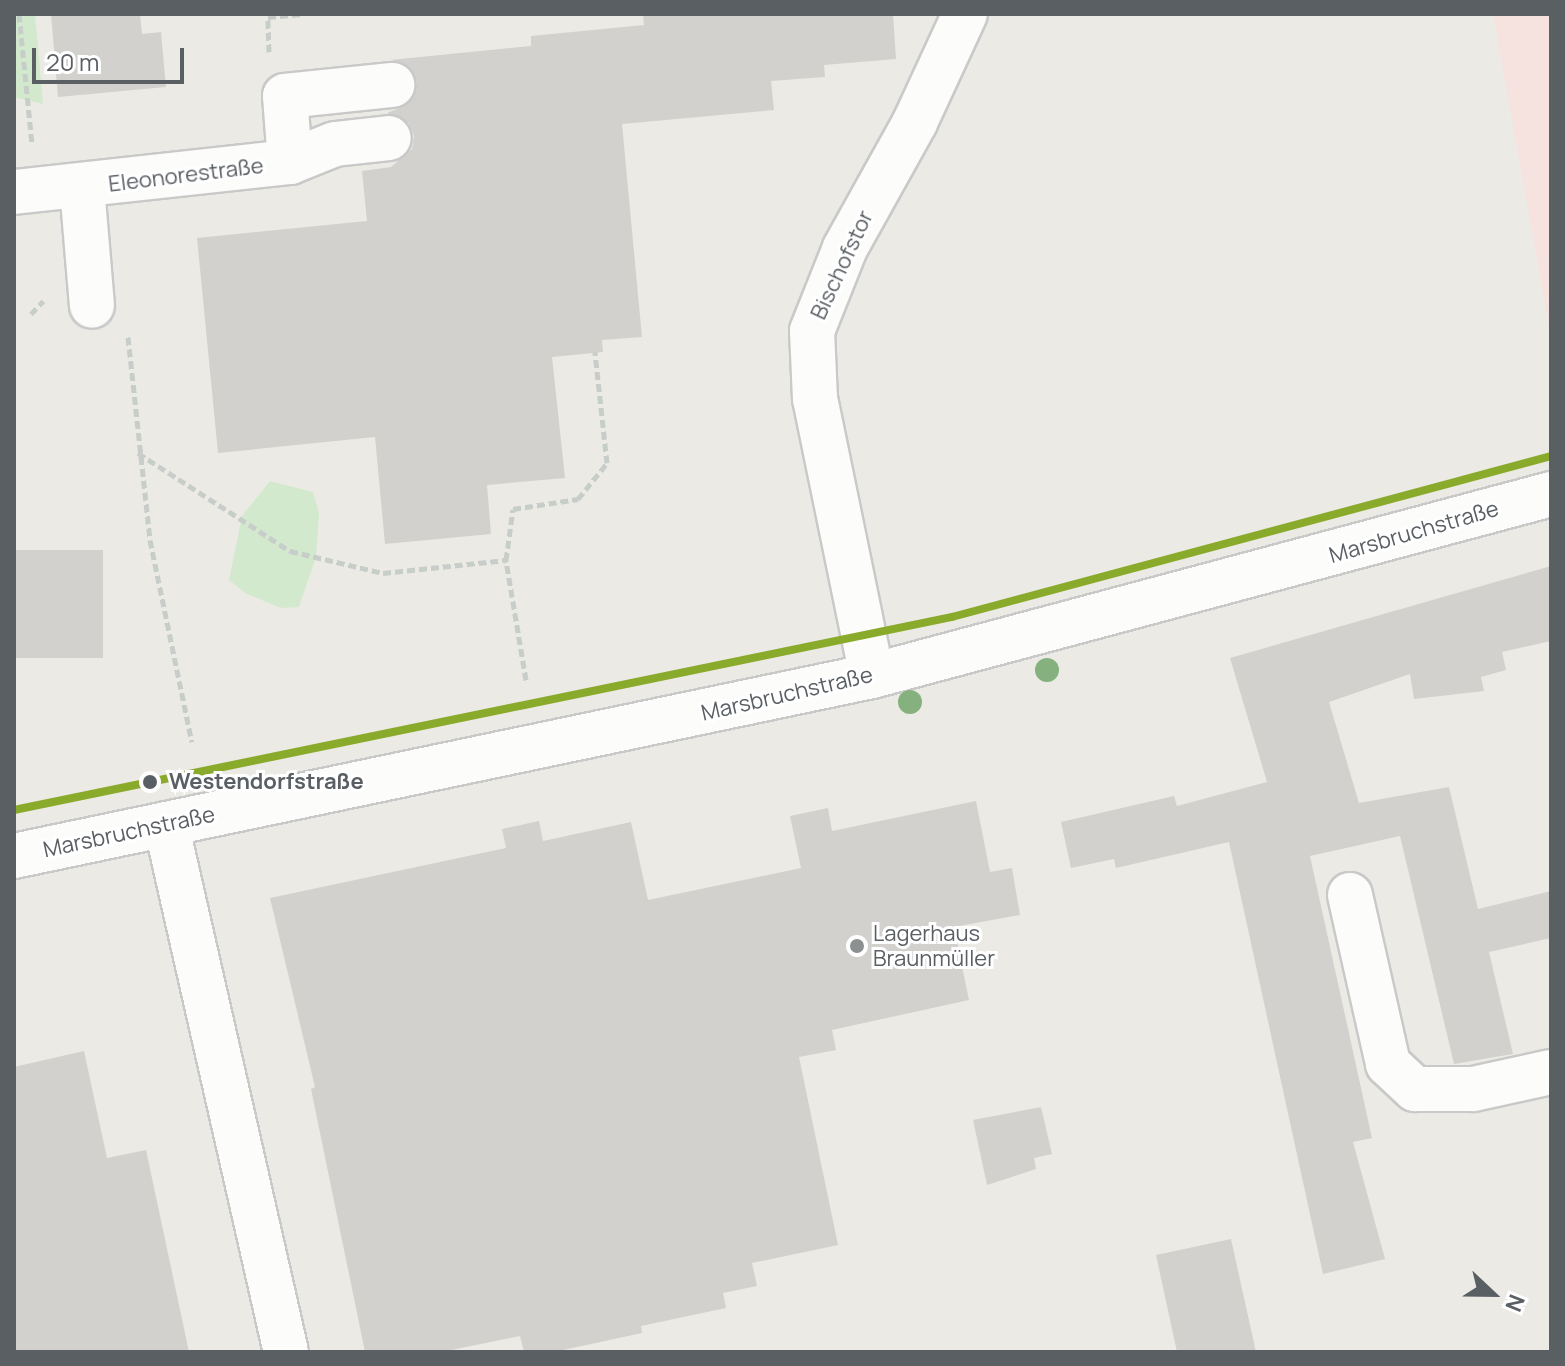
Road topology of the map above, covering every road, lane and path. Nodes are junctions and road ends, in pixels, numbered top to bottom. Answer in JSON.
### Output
{"nodes":[{"id":1,"x":19,"y":14,"type":"edge"},
{"id":2,"x":965,"y":14,"type":"edge"},
{"id":3,"x":392,"y":85,"type":"dead end"},
{"id":4,"x":389,"y":138,"type":"dead end"},
{"id":5,"x":33,"y":153,"type":"dead end"},
{"id":6,"x":290,"y":162,"type":"junction"},
{"id":7,"x":82,"y":187,"type":"junction"},
{"id":8,"x":14,"y":192,"type":"edge"},
{"id":9,"x":110,"y":314,"type":"joint"},
{"id":10,"x":595,"y":352,"type":"dead end"},
{"id":11,"x":138,"y":453,"type":"junction"},
{"id":12,"x":1551,"y":494,"type":"edge"},
{"id":13,"x":506,"y":560,"type":"junction"},
{"id":14,"x":872,"y":676,"type":"junction"},
{"id":15,"x":526,"y":680,"type":"dead end"},
{"id":16,"x":192,"y":742,"type":"dead end"},
{"id":17,"x":166,"y":824,"type":"junction"},
{"id":18,"x":14,"y":856,"type":"edge"},
{"id":19,"x":1350,"y":895,"type":"dead end"},
{"id":20,"x":1551,"y":1072,"type":"edge"},
{"id":21,"x":286,"y":1352,"type":"edge"}],
"edges":[{"from":1,"to":5,"type":"path"},
{"from":2,"to":14,"type":"street","name":"Bischofstor"},
{"from":3,"to":6,"type":"street"},
{"from":4,"to":6,"type":"street","name":"Eleonorestraße"},
{"from":6,"to":7,"type":"street","name":"Eleonorestraße"},
{"from":7,"to":8,"type":"street","name":"Eleonorestraße"},
{"from":7,"to":9,"type":"street","name":"Eleonorestraße"},
{"from":9,"to":11,"type":"path"},
{"from":10,"to":13,"type":"path"},
{"from":11,"to":13,"type":"path"},
{"from":11,"to":16,"type":"path"},
{"from":12,"to":14,"type":"street","name":"Marsbruchstraße"},
{"from":13,"to":15,"type":"path"},
{"from":14,"to":17,"type":"street","name":"Marsbruchstraße"},
{"from":17,"to":18,"type":"street","name":"Marsbruchstraße"},
{"from":17,"to":21,"type":"street"},
{"from":19,"to":20,"type":"street"}]}
